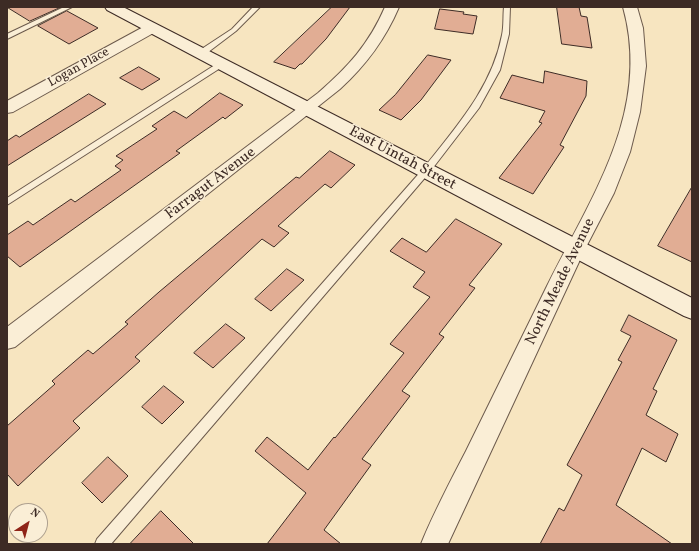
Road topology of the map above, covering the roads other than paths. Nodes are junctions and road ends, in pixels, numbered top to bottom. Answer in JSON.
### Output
{"nodes":[{"id":1,"x":69,"y":7,"type":"edge"},
{"id":2,"x":112,"y":7,"type":"edge"},
{"id":3,"x":257,"y":7,"type":"edge"},
{"id":4,"x":392,"y":7,"type":"edge"},
{"id":5,"x":508,"y":7,"type":"edge"},
{"id":6,"x":630,"y":7,"type":"edge"},
{"id":7,"x":152,"y":28,"type":"junction"},
{"id":8,"x":7,"y":37,"type":"edge"},
{"id":9,"x":200,"y":54,"type":"junction"},
{"id":10,"x":221,"y":64,"type":"junction"},
{"id":11,"x":7,"y":108,"type":"edge"},
{"id":12,"x":308,"y":110,"type":"junction"},
{"id":13,"x":426,"y":171,"type":"junction"},
{"id":14,"x":7,"y":202,"type":"edge"},
{"id":15,"x":575,"y":249,"type":"junction"},
{"id":16,"x":692,"y":309,"type":"edge"},
{"id":17,"x":7,"y":340,"type":"edge"},
{"id":18,"x":102,"y":544,"type":"edge"},
{"id":19,"x":434,"y":544,"type":"edge"}],
"edges":[{"from":1,"to":8,"type":"lane"},
{"from":2,"to":7,"type":"main road","name":"East Uintah Street"},
{"from":3,"to":9,"type":"lane"},
{"from":4,"to":12,"type":"street","name":"Farragut Avenue"},
{"from":5,"to":13,"type":"lane"},
{"from":6,"to":15,"type":"street","name":"North Meade Avenue"},
{"from":7,"to":9,"type":"main road","name":"East Uintah Street"},
{"from":7,"to":11,"type":"street","name":"Logan Place"},
{"from":9,"to":10,"type":"main road","name":"East Uintah Street"},
{"from":10,"to":12,"type":"main road","name":"East Uintah Street"},
{"from":10,"to":14,"type":"lane"},
{"from":12,"to":13,"type":"main road","name":"East Uintah Street"},
{"from":12,"to":17,"type":"street","name":"Farragut Avenue"},
{"from":13,"to":15,"type":"main road","name":"East Uintah Street"},
{"from":13,"to":18,"type":"lane"},
{"from":15,"to":16,"type":"main road","name":"East Uintah Street"},
{"from":15,"to":19,"type":"street","name":"North Meade Avenue"}]}
